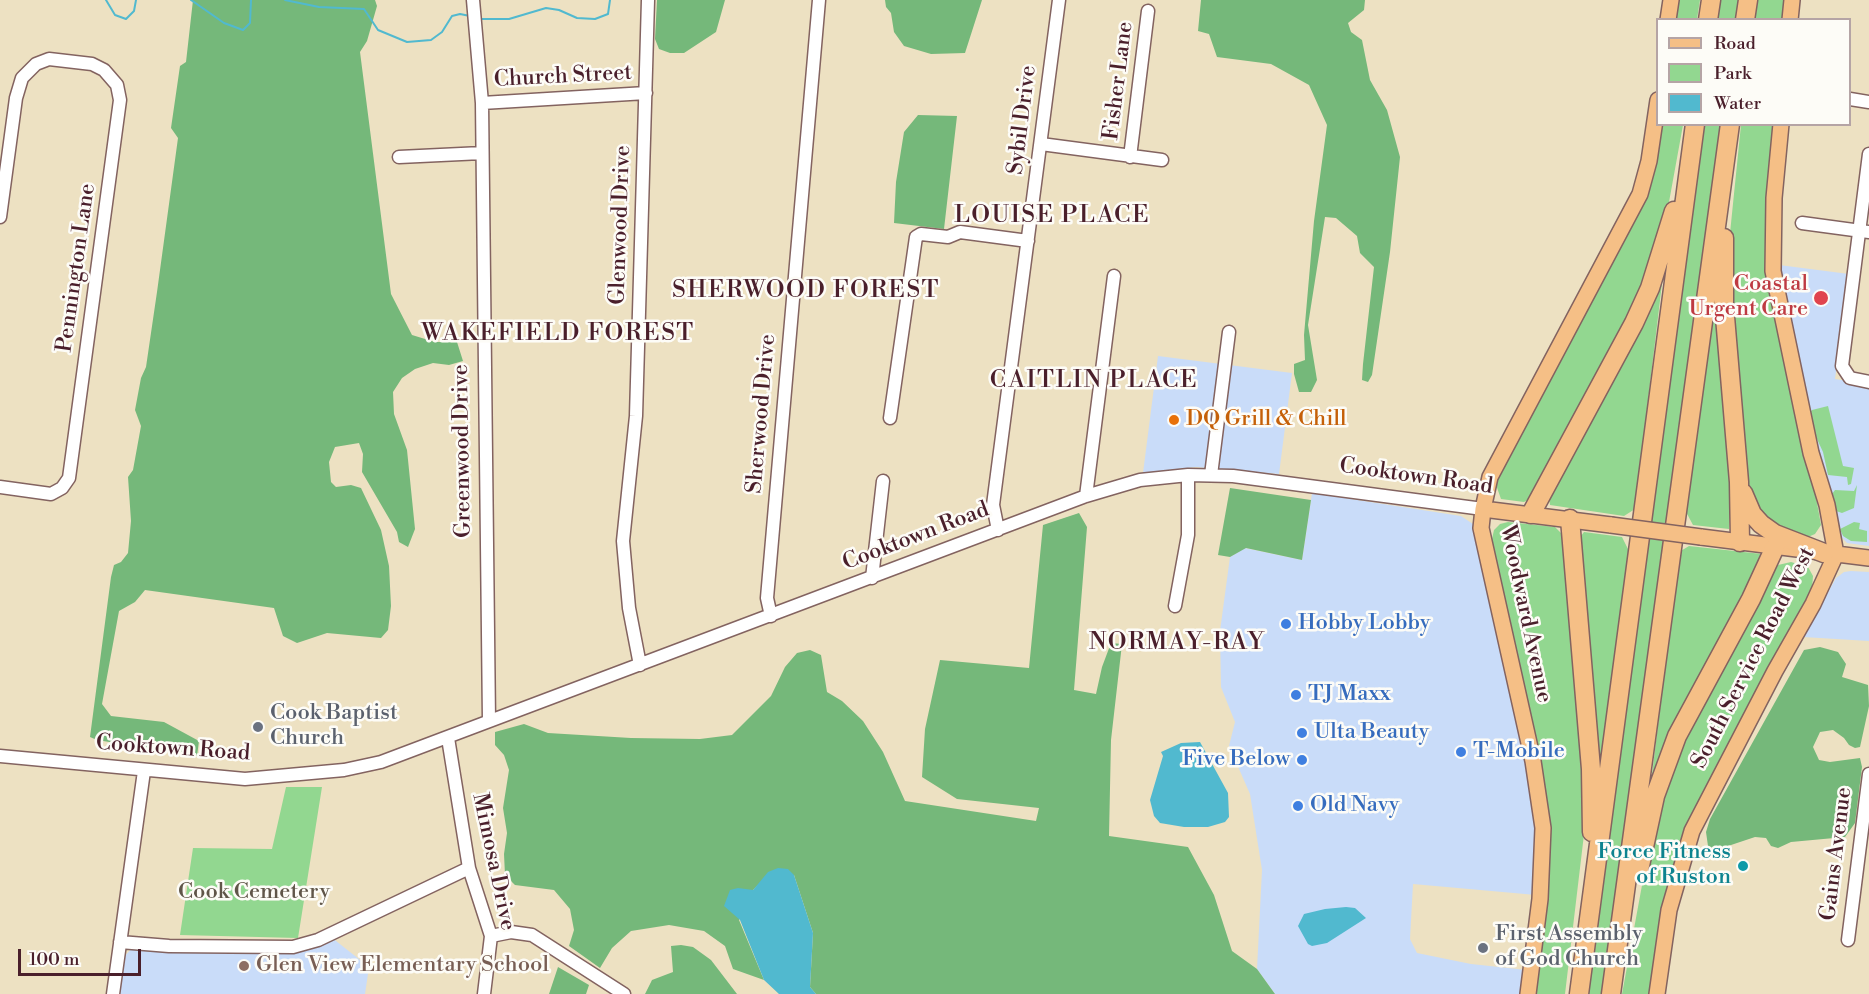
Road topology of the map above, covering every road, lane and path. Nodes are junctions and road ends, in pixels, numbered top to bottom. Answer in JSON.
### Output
{"nodes":[{"id":1,"x":648,"y":0,"type":"edge"},
{"id":2,"x":819,"y":0,"type":"edge"},
{"id":3,"x":1059,"y":0,"type":"edge"},
{"id":4,"x":1671,"y":0,"type":"edge"},
{"id":5,"x":1711,"y":0,"type":"edge"},
{"id":6,"x":1748,"y":0,"type":"edge"},
{"id":7,"x":1792,"y":0,"type":"edge"},
{"id":8,"x":474,"y":3,"type":"edge"},
{"id":9,"x":1148,"y":11,"type":"dead end"},
{"id":10,"x":1668,"y":18,"type":"edge"},
{"id":11,"x":1708,"y":18,"type":"edge"},
{"id":12,"x":1745,"y":18,"type":"edge"},
{"id":13,"x":1790,"y":18,"type":"edge"},
{"id":14,"x":646,"y":93,"type":"junction"},
{"id":15,"x":1851,"y":99,"type":"edge"},
{"id":16,"x":1869,"y":102,"type":"edge"},
{"id":17,"x":482,"y":103,"type":"junction"},
{"id":18,"x":1656,"y":114,"type":"edge"},
{"id":19,"x":1694,"y":126,"type":"edge"},
{"id":20,"x":1694,"y":126,"type":"edge"},
{"id":21,"x":1730,"y":126,"type":"edge"},
{"id":22,"x":1781,"y":126,"type":"edge"},
{"id":23,"x":1041,"y":144,"type":"junction"},
{"id":24,"x":1726,"y":152,"type":"junction"},
{"id":25,"x":482,"y":153,"type":"junction"},
{"id":26,"x":1869,"y":154,"type":"edge"},
{"id":27,"x":399,"y":157,"type":"dead end"},
{"id":28,"x":1130,"y":157,"type":"junction"},
{"id":29,"x":1162,"y":160,"type":"dead end"},
{"id":30,"x":0,"y":217,"type":"edge"},
{"id":31,"x":1802,"y":223,"type":"dead end"},
{"id":32,"x":1864,"y":231,"type":"edge"},
{"id":33,"x":1028,"y":241,"type":"junction"},
{"id":34,"x":1114,"y":276,"type":"dead end"},
{"id":35,"x":1229,"y":332,"type":"dead end"},
{"id":36,"x":1869,"y":382,"type":"edge"},
{"id":37,"x":890,"y":418,"type":"dead end"},
{"id":38,"x":1188,"y":475,"type":"junction"},
{"id":39,"x":1211,"y":475,"type":"junction"},
{"id":40,"x":883,"y":481,"type":"dead end"},
{"id":41,"x":1739,"y":482,"type":"junction"},
{"id":42,"x":0,"y":487,"type":"edge"},
{"id":43,"x":1086,"y":496,"type":"junction"},
{"id":44,"x":1483,"y":509,"type":"junction"},
{"id":45,"x":1531,"y":514,"type":"junction"},
{"id":46,"x":1570,"y":519,"type":"junction"},
{"id":47,"x":998,"y":530,"type":"junction"},
{"id":48,"x":1740,"y":542,"type":"junction"},
{"id":49,"x":1775,"y":546,"type":"junction"},
{"id":50,"x":1830,"y":554,"type":"junction"},
{"id":51,"x":1869,"y":558,"type":"edge"},
{"id":52,"x":872,"y":578,"type":"junction"},
{"id":53,"x":1175,"y":606,"type":"dead end"},
{"id":54,"x":771,"y":616,"type":"junction"},
{"id":55,"x":640,"y":665,"type":"junction"},
{"id":56,"x":489,"y":721,"type":"junction"},
{"id":57,"x":448,"y":738,"type":"junction"},
{"id":58,"x":0,"y":756,"type":"edge"},
{"id":59,"x":0,"y":761,"type":"edge"},
{"id":60,"x":144,"y":771,"type":"junction"},
{"id":61,"x":1869,"y":774,"type":"edge"},
{"id":62,"x":469,"y":868,"type":"junction"},
{"id":63,"x":1593,"y":895,"type":"junction"},
{"id":64,"x":491,"y":936,"type":"junction"},
{"id":65,"x":1848,"y":940,"type":"dead end"},
{"id":66,"x":120,"y":942,"type":"junction"},
{"id":67,"x":1615,"y":968,"type":"junction"},
{"id":68,"x":113,"y":994,"type":"edge"},
{"id":69,"x":484,"y":994,"type":"edge"},
{"id":70,"x":624,"y":994,"type":"edge"},
{"id":71,"x":1528,"y":994,"type":"edge"},
{"id":72,"x":1579,"y":994,"type":"edge"},
{"id":73,"x":1611,"y":994,"type":"edge"},
{"id":74,"x":1657,"y":994,"type":"edge"}],
"edges":[{"from":1,"to":14,"type":"street","name":"Glenwood Drive"},
{"from":2,"to":54,"type":"street","name":"Sherwood Drive"},
{"from":3,"to":23,"type":"street","name":"Sybil Drive"},
{"from":4,"to":10,"type":"main road"},
{"from":5,"to":11,"type":"highway"},
{"from":6,"to":12,"type":"highway"},
{"from":7,"to":13,"type":"main road"},
{"from":8,"to":17,"type":"street","name":"Greenwood Drive"},
{"from":9,"to":28,"type":"street","name":"Fisher Lane"},
{"from":14,"to":17,"type":"street","name":"Church Street"},
{"from":14,"to":55,"type":"street","name":"Glenwood Drive"},
{"from":15,"to":16,"type":"street"},
{"from":17,"to":25,"type":"street","name":"Greenwood Drive"},
{"from":18,"to":44,"type":"main road","name":"Woodward Avenue"},
{"from":19,"to":45,"type":"highway"},
{"from":20,"to":63,"type":"highway"},
{"from":21,"to":24,"type":"highway"},
{"from":22,"to":50,"type":"main road","name":"South Service Road West"},
{"from":23,"to":28,"type":"street"},
{"from":23,"to":33,"type":"street","name":"Sybil Drive"},
{"from":24,"to":41,"type":"highway"},
{"from":24,"to":67,"type":"highway"},
{"from":25,"to":27,"type":"street"},
{"from":25,"to":56,"type":"street","name":"Greenwood Drive"},
{"from":26,"to":32,"type":"street"},
{"from":28,"to":29,"type":"street"},
{"from":30,"to":42,"type":"street","name":"Pennington Lane"},
{"from":31,"to":32,"type":"street"},
{"from":32,"to":36,"type":"street"},
{"from":33,"to":37,"type":"street"},
{"from":33,"to":47,"type":"street","name":"Sybil Drive"},
{"from":34,"to":43,"type":"street"},
{"from":35,"to":39,"type":"street"},
{"from":38,"to":39,"type":"street","name":"Cooktown Road"},
{"from":38,"to":43,"type":"street","name":"Cooktown Road"},
{"from":38,"to":53,"type":"street"},
{"from":39,"to":44,"type":"street","name":"Cooktown Road"},
{"from":40,"to":52,"type":"street"},
{"from":41,"to":48,"type":"highway"},
{"from":41,"to":50,"type":"highway"},
{"from":43,"to":47,"type":"street","name":"Cooktown Road"},
{"from":44,"to":45,"type":"main road","name":"Cooktown Road"},
{"from":44,"to":71,"type":"main road","name":"Woodward Avenue"},
{"from":45,"to":46,"type":"main road","name":"Cooktown Road"},
{"from":46,"to":48,"type":"main road","name":"Cooktown Road","bridge":true},
{"from":46,"to":63,"type":"highway"},
{"from":47,"to":52,"type":"street","name":"Cooktown Road"},
{"from":48,"to":49,"type":"main road","name":"Cooktown Road"},
{"from":49,"to":50,"type":"main road","name":"Cooktown Road"},
{"from":49,"to":67,"type":"highway"},
{"from":50,"to":51,"type":"main road","name":"Cooktown Road"},
{"from":50,"to":74,"type":"main road","name":"South Service Road West"},
{"from":52,"to":54,"type":"street","name":"Cooktown Road"},
{"from":54,"to":55,"type":"street","name":"Cooktown Road"},
{"from":55,"to":56,"type":"street","name":"Cooktown Road"},
{"from":56,"to":57,"type":"street","name":"Cooktown Road"},
{"from":57,"to":60,"type":"street","name":"Cooktown Road"},
{"from":57,"to":62,"type":"street","name":"Mimosa Drive"},
{"from":58,"to":59,"type":"street"},
{"from":58,"to":60,"type":"street","name":"Cooktown Road"},
{"from":60,"to":66,"type":"street"},
{"from":61,"to":65,"type":"street","name":"Gains Avenue"},
{"from":62,"to":64,"type":"street","name":"Mimosa Drive"},
{"from":62,"to":66,"type":"street"},
{"from":63,"to":72,"type":"highway"},
{"from":64,"to":69,"type":"street","name":"Mimosa Drive"},
{"from":64,"to":70,"type":"street"},
{"from":66,"to":68,"type":"street"},
{"from":67,"to":73,"type":"highway"}]}
